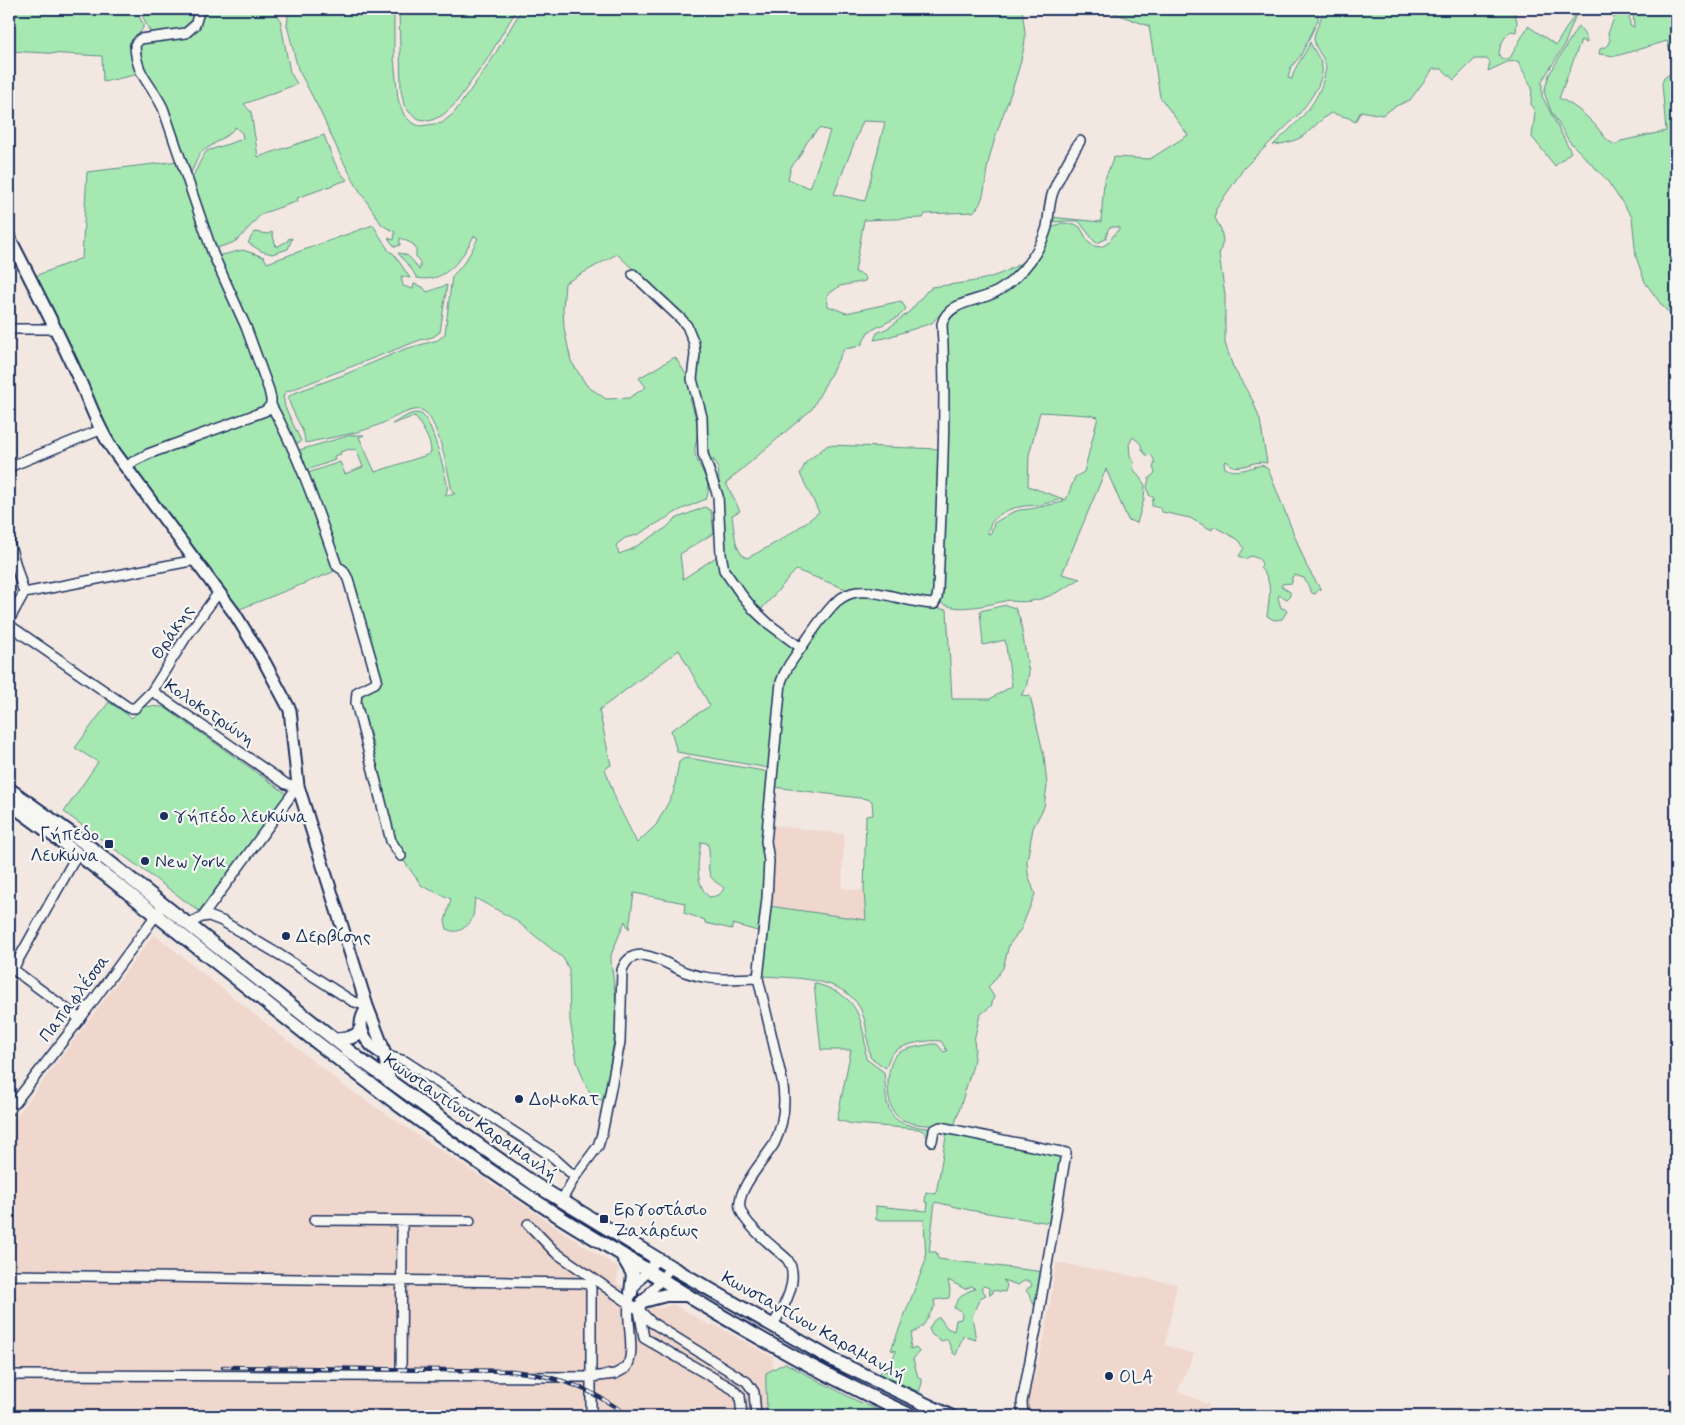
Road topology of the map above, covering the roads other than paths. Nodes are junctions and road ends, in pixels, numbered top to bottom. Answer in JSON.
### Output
{"nodes":[{"id":1,"x":200,"y":9,"type":"edge"},
{"id":2,"x":1080,"y":141,"type":"dead end"},
{"id":3,"x":9,"y":237,"type":"edge"},
{"id":4,"x":632,"y":274,"type":"dead end"},
{"id":5,"x":55,"y":328,"type":"junction"},
{"id":6,"x":9,"y":329,"type":"edge"},
{"id":7,"x":270,"y":405,"type":"junction"},
{"id":8,"x":100,"y":430,"type":"junction"},
{"id":9,"x":9,"y":467,"type":"edge"},
{"id":10,"x":126,"y":468,"type":"junction"},
{"id":11,"x":9,"y":542,"type":"edge"},
{"id":12,"x":196,"y":560,"type":"junction"},
{"id":13,"x":219,"y":592,"type":"junction"},
{"id":14,"x":24,"y":593,"type":"junction"},
{"id":15,"x":9,"y":620,"type":"edge"},
{"id":16,"x":9,"y":625,"type":"edge"},
{"id":17,"x":801,"y":648,"type":"junction"},
{"id":18,"x":152,"y":691,"type":"junction"},
{"id":19,"x":298,"y":786,"type":"junction"},
{"id":20,"x":9,"y":789,"type":"edge"},
{"id":21,"x":9,"y":803,"type":"edge"},
{"id":22,"x":78,"y":853,"type":"junction"},
{"id":23,"x":401,"y":856,"type":"dead end"},
{"id":24,"x":160,"y":910,"type":"junction"},
{"id":25,"x":202,"y":917,"type":"junction"},
{"id":26,"x":188,"y":924,"type":"junction"},
{"id":27,"x":11,"y":967,"type":"edge"},
{"id":28,"x":758,"y":978,"type":"junction"},
{"id":29,"x":367,"y":1006,"type":"junction"},
{"id":30,"x":80,"y":1019,"type":"junction"},
{"id":31,"x":361,"y":1028,"type":"junction"},
{"id":32,"x":335,"y":1040,"type":"junction"},
{"id":33,"x":385,"y":1055,"type":"junction"},
{"id":34,"x":389,"y":1081,"type":"junction"},
{"id":35,"x":9,"y":1110,"type":"edge"},
{"id":36,"x":932,"y":1141,"type":"dead end"},
{"id":37,"x":575,"y":1177,"type":"junction"},
{"id":38,"x":561,"y":1201,"type":"junction"},
{"id":39,"x":314,"y":1220,"type":"dead end"},
{"id":40,"x":402,"y":1220,"type":"junction"},
{"id":41,"x":470,"y":1221,"type":"dead end"},
{"id":42,"x":528,"y":1224,"type":"dead end"},
{"id":43,"x":622,"y":1256,"type":"junction"},
{"id":44,"x":657,"y":1259,"type":"junction"},
{"id":45,"x":670,"y":1267,"type":"junction"},
{"id":46,"x":648,"y":1271,"type":"junction"},
{"id":47,"x":9,"y":1275,"type":"edge"},
{"id":48,"x":661,"y":1278,"type":"junction"},
{"id":49,"x":400,"y":1280,"type":"junction"},
{"id":50,"x":686,"y":1296,"type":"junction"},
{"id":51,"x":630,"y":1298,"type":"junction"},
{"id":52,"x":641,"y":1305,"type":"junction"},
{"id":53,"x":773,"y":1325,"type":"junction"},
{"id":54,"x":9,"y":1375,"type":"edge"},
{"id":55,"x":401,"y":1376,"type":"junction"},
{"id":56,"x":591,"y":1377,"type":"junction"},
{"id":57,"x":591,"y":1416,"type":"edge"},
{"id":58,"x":742,"y":1416,"type":"edge"},
{"id":59,"x":756,"y":1416,"type":"edge"},
{"id":60,"x":912,"y":1416,"type":"edge"},
{"id":61,"x":950,"y":1416,"type":"edge"},
{"id":62,"x":1025,"y":1416,"type":"edge"}],
"edges":[{"from":1,"to":7,"type":"street"},
{"from":2,"to":17,"type":"street"},
{"from":3,"to":5,"type":"street"},
{"from":4,"to":17,"type":"street"},
{"from":5,"to":6,"type":"street"},
{"from":5,"to":8,"type":"street"},
{"from":7,"to":10,"type":"street"},
{"from":7,"to":23,"type":"street"},
{"from":8,"to":9,"type":"street"},
{"from":8,"to":10,"type":"street"},
{"from":10,"to":12,"type":"street"},
{"from":11,"to":14,"type":"street"},
{"from":12,"to":13,"type":"street"},
{"from":12,"to":14,"type":"street"},
{"from":13,"to":18,"type":"street","name":"Θράκης"},
{"from":13,"to":19,"type":"street"},
{"from":14,"to":15,"type":"street"},
{"from":16,"to":18,"type":"street","name":"Κολοκοτρώνη"},
{"from":17,"to":28,"type":"street"},
{"from":18,"to":19,"type":"street","name":"Κολοκοτρώνη"},
{"from":19,"to":25,"type":"street"},
{"from":19,"to":29,"type":"street"},
{"from":20,"to":24,"type":"main road","name":"Κωνσταντίνου Καραμανλή"},
{"from":21,"to":22,"type":"main road","name":"Κωνσταντίνου Καραμανλή"},
{"from":22,"to":24,"type":"main road","name":"Κωνσταντίνου Καραμανλή"},
{"from":22,"to":27,"type":"street"},
{"from":24,"to":26,"type":"main road","name":"Κωνσταντίνου Καραμανλή"},
{"from":24,"to":30,"type":"street","name":"Παπαφλέσσα"},
{"from":24,"to":43,"type":"main road","name":"Κωνσταντίνου Καραμανλή"},
{"from":25,"to":26,"type":"street"},
{"from":25,"to":29,"type":"street"},
{"from":26,"to":32,"type":"main road","name":"Κωνσταντίνου Καραμανλή"},
{"from":27,"to":30,"type":"street"},
{"from":28,"to":37,"type":"street"},
{"from":28,"to":53,"type":"street"},
{"from":29,"to":31,"type":"street"},
{"from":29,"to":33,"type":"street"},
{"from":30,"to":35,"type":"street","name":"Παπαφλέσσα"},
{"from":31,"to":32,"type":"main road"},
{"from":31,"to":33,"type":"street"},
{"from":32,"to":34,"type":"main road","name":"Κωνσταντίνου Καραμανλή"},
{"from":33,"to":34,"type":"main road"},
{"from":33,"to":37,"type":"street"},
{"from":34,"to":38,"type":"main road","name":"Κωνσταντίνου Καραμανλή"},
{"from":36,"to":62,"type":"street"},
{"from":37,"to":38,"type":"street"},
{"from":38,"to":44,"type":"main road","name":"Κωνσταντίνου Καραμανλή"},
{"from":39,"to":40,"type":"street"},
{"from":40,"to":41,"type":"street"},
{"from":40,"to":49,"type":"street"},
{"from":42,"to":51,"type":"street"},
{"from":43,"to":46,"type":"main road","name":"Κωνσταντίνου Καραμανλή"},
{"from":43,"to":51,"type":"main road"},
{"from":44,"to":45,"type":"main road","name":"Κωνσταντίνου Καραμανλή"},
{"from":44,"to":46,"type":"street"},
{"from":45,"to":48,"type":"street"},
{"from":45,"to":53,"type":"main road","name":"Κωνσταντίνου Καραμανλή"},
{"from":46,"to":48,"type":"main road","name":"Κωνσταντίνου Καραμανλή"},
{"from":46,"to":51,"type":"street"},
{"from":47,"to":49,"type":"street"},
{"from":48,"to":50,"type":"main road","name":"Κωνσταντίνου Καραμανλή"},
{"from":48,"to":52,"type":"street"},
{"from":49,"to":55,"type":"street"},
{"from":49,"to":56,"type":"street"},
{"from":50,"to":52,"type":"main road"},
{"from":50,"to":60,"type":"main road","name":"Κωνσταντίνου Καραμανλή"},
{"from":51,"to":52,"type":"street"},
{"from":51,"to":56,"type":"street"},
{"from":52,"to":58,"type":"street"},
{"from":52,"to":59,"type":"street"},
{"from":53,"to":61,"type":"main road","name":"Κωνσταντίνου Καραμανλή"},
{"from":54,"to":55,"type":"street"},
{"from":55,"to":56,"type":"street"},
{"from":56,"to":57,"type":"street"}]}
